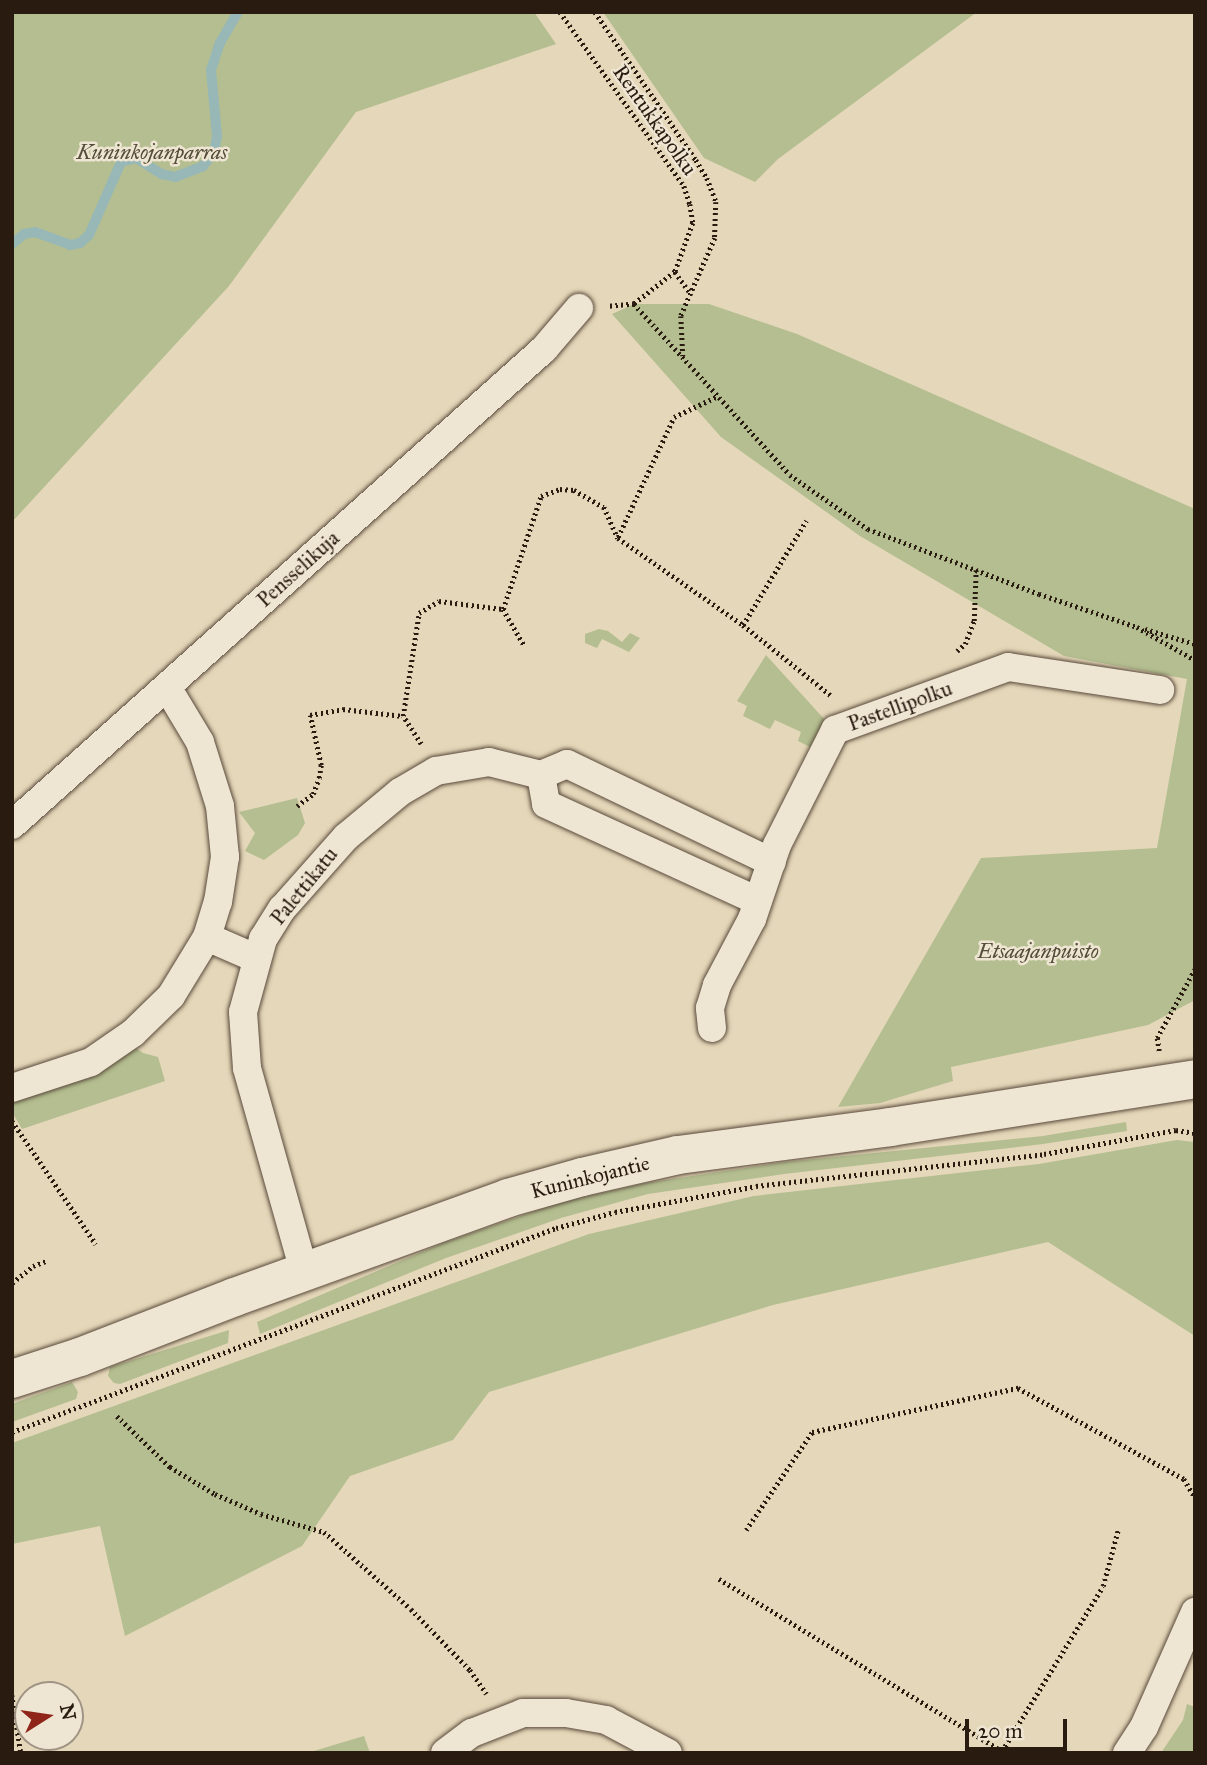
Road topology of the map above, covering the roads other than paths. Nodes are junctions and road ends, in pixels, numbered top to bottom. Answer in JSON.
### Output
{"nodes":[{"id":1,"x":579,"y":308,"type":"road end"},
{"id":2,"x":167,"y":687,"type":"junction"},
{"id":3,"x":1160,"y":690,"type":"dead end"},
{"id":4,"x":541,"y":775,"type":"junction"},
{"id":5,"x":12,"y":825,"type":"edge"},
{"id":6,"x":772,"y":862,"type":"junction"},
{"id":7,"x":758,"y":901,"type":"junction"},
{"id":8,"x":207,"y":937,"type":"junction"},
{"id":9,"x":255,"y":958,"type":"junction"},
{"id":10,"x":712,"y":1028,"type":"dead end"},
{"id":11,"x":1195,"y":1079,"type":"edge"},
{"id":12,"x":12,"y":1088,"type":"edge"},
{"id":13,"x":304,"y":1271,"type":"junction"},
{"id":14,"x":12,"y":1379,"type":"edge"},
{"id":15,"x":1195,"y":1612,"type":"edge"},
{"id":16,"x":445,"y":1753,"type":"edge"},
{"id":17,"x":668,"y":1753,"type":"edge"},
{"id":18,"x":1127,"y":1753,"type":"edge"}],
"edges":[{"from":1,"to":2,"type":"street","name":"Pensselikuja"},
{"from":2,"to":5,"type":"street","name":"Pensselikuja"},
{"from":2,"to":8,"type":"street"},
{"from":3,"to":6,"type":"street","name":"Pastellipolku"},
{"from":4,"to":6,"type":"street","name":"Palettikatu"},
{"from":4,"to":7,"type":"street"},
{"from":4,"to":9,"type":"street","name":"Palettikatu"},
{"from":6,"to":7,"type":"street","name":"Pastellipolku"},
{"from":7,"to":10,"type":"street","name":"Pastellipolku"},
{"from":8,"to":9,"type":"street"},
{"from":8,"to":12,"type":"street"},
{"from":9,"to":13,"type":"street","name":"Palettikatu"},
{"from":11,"to":13,"type":"main road","name":"Kuninkojantie"},
{"from":13,"to":14,"type":"main road","name":"Kuninkojantie"},
{"from":15,"to":18,"type":"street"},
{"from":16,"to":17,"type":"street"}]}
